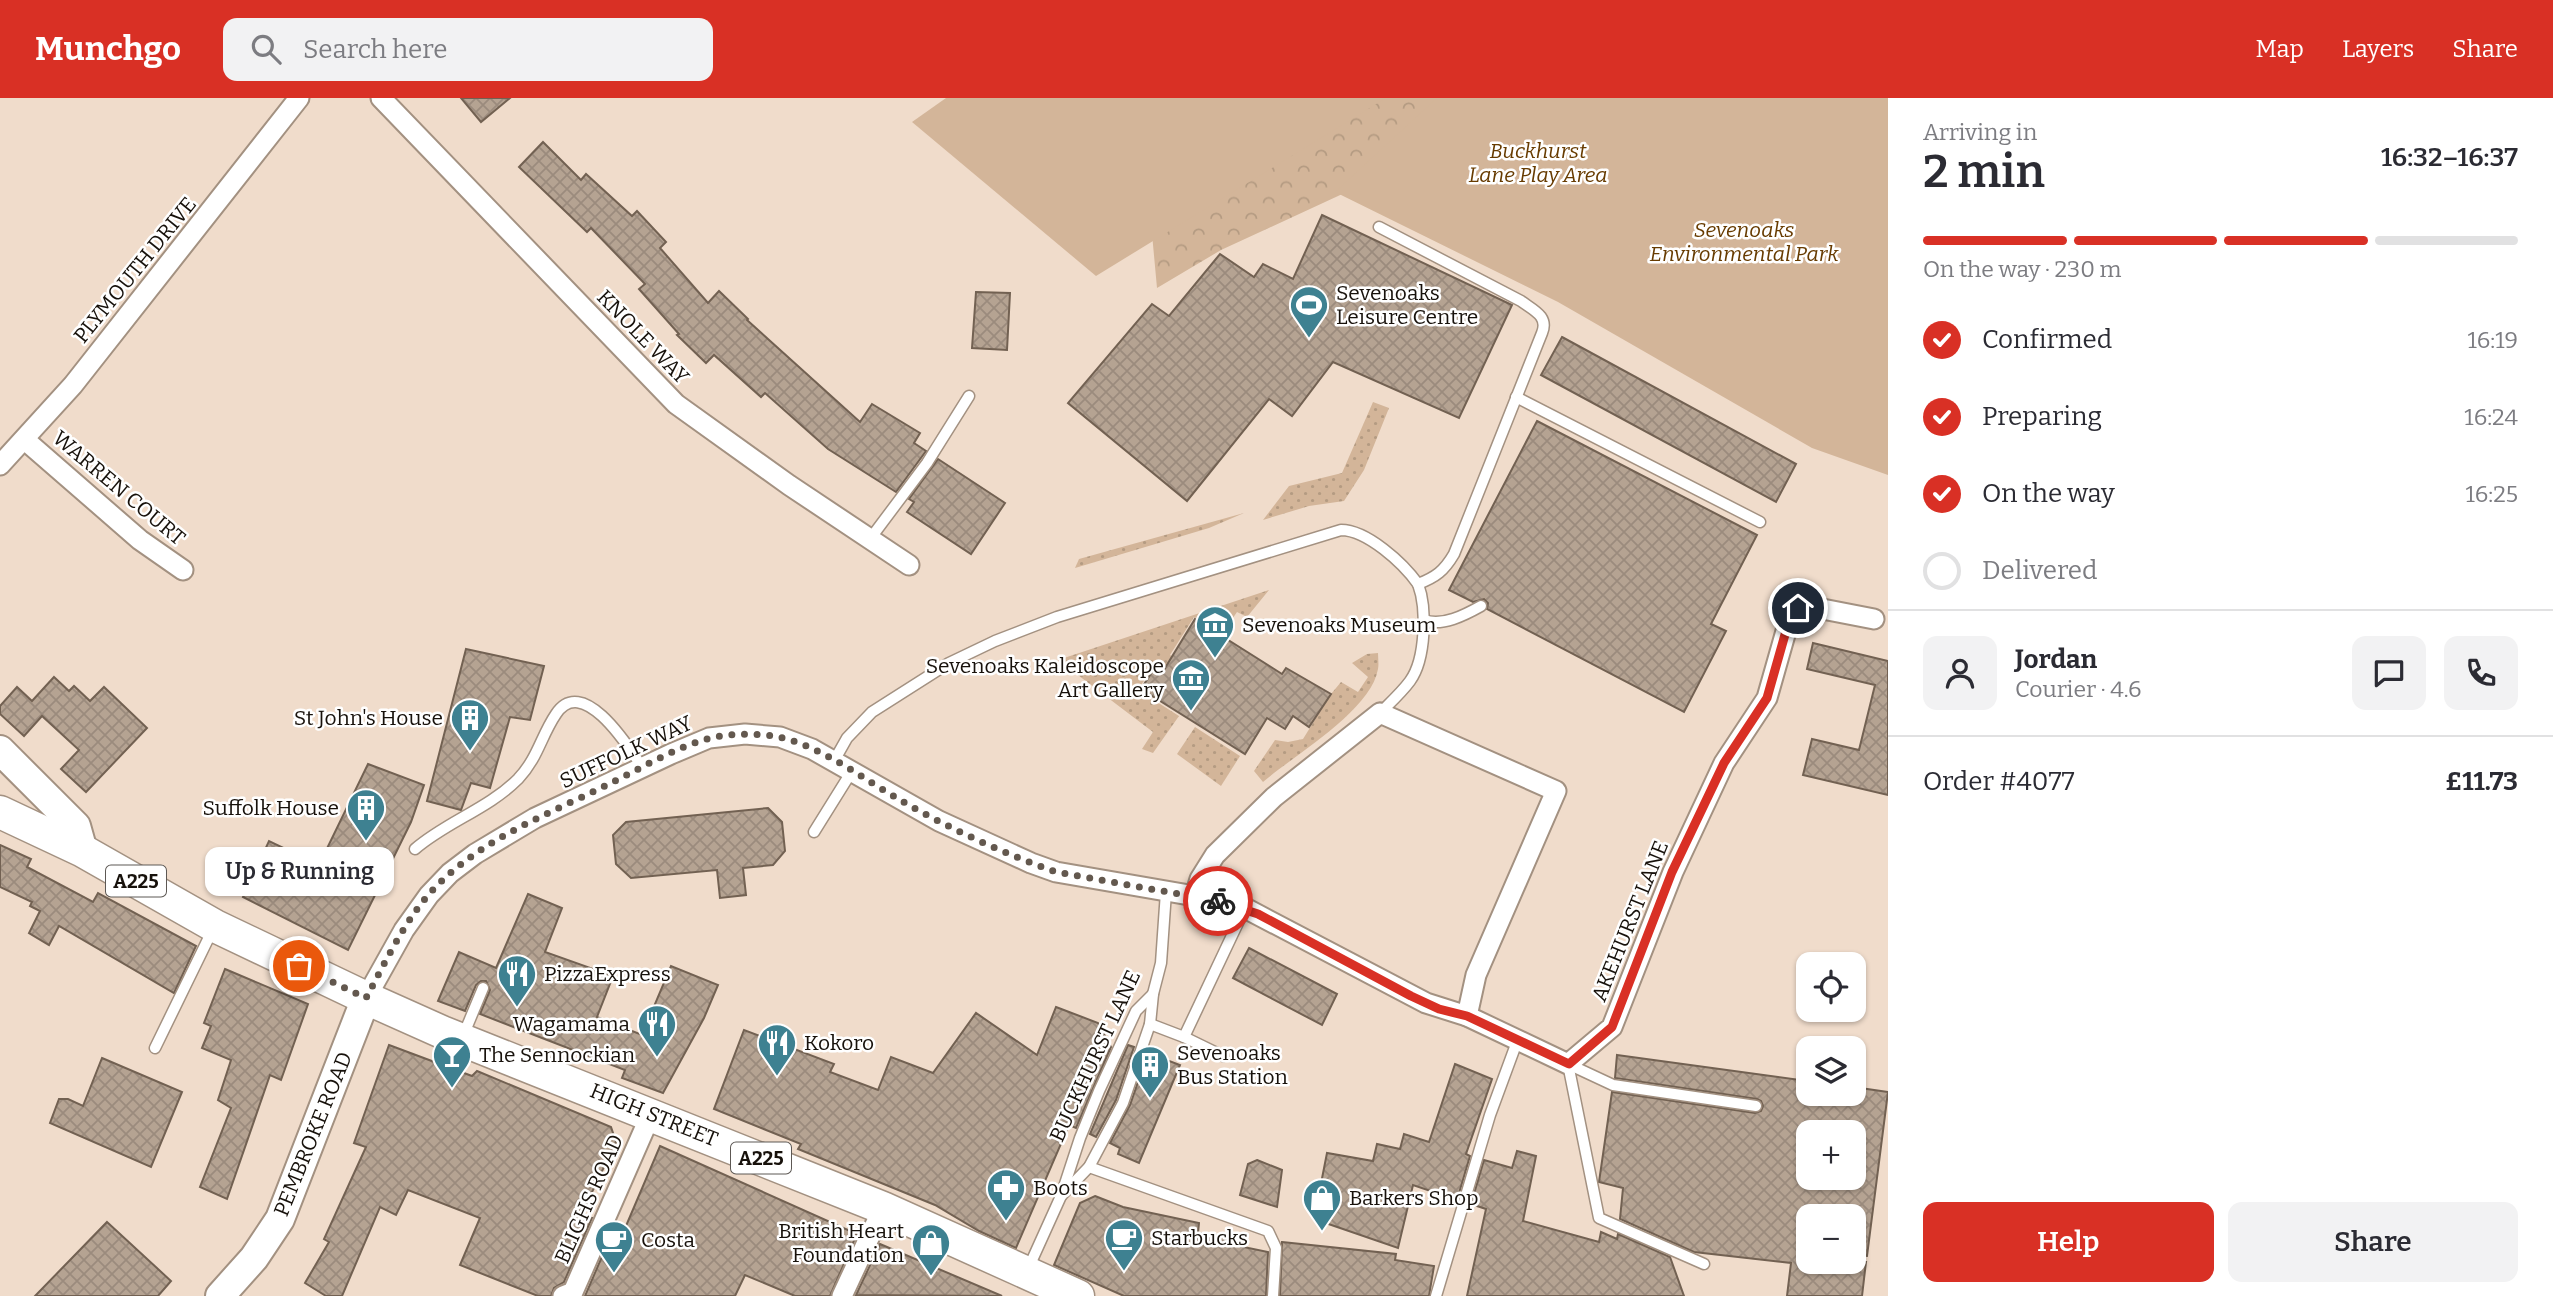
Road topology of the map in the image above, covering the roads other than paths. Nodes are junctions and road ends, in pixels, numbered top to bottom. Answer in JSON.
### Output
{"nodes":[{"id":1,"x":299,"y":98,"type":"edge"},
{"id":2,"x":381,"y":98,"type":"edge"},
{"id":3,"x":1379,"y":227,"type":"dead end"},
{"id":4,"x":969,"y":396,"type":"dead end"},
{"id":5,"x":1516,"y":397,"type":"junction"},
{"id":6,"x":25,"y":440,"type":"junction"},
{"id":7,"x":0,"y":465,"type":"edge"},
{"id":8,"x":1760,"y":523,"type":"dead end"},
{"id":9,"x":870,"y":539,"type":"junction"},
{"id":10,"x":909,"y":565,"type":"dead end"},
{"id":11,"x":183,"y":570,"type":"dead end"},
{"id":12,"x":1418,"y":584,"type":"junction"},
{"id":13,"x":1481,"y":606,"type":"dead end"},
{"id":14,"x":1874,"y":619,"type":"dead end"},
{"id":15,"x":1424,"y":620,"type":"junction"},
{"id":16,"x":1380,"y":713,"type":"junction"},
{"id":17,"x":1,"y":755,"type":"edge"},
{"id":18,"x":834,"y":761,"type":"junction"},
{"id":19,"x":642,"y":767,"type":"junction"},
{"id":20,"x":852,"y":771,"type":"junction"},
{"id":21,"x":0,"y":813,"type":"edge"},
{"id":22,"x":814,"y":832,"type":"dead end"},
{"id":23,"x":415,"y":849,"type":"dead end"},
{"id":24,"x":83,"y":851,"type":"junction"},
{"id":25,"x":1166,"y":892,"type":"junction"},
{"id":26,"x":1195,"y":897,"type":"junction"},
{"id":27,"x":1245,"y":908,"type":"junction"},
{"id":28,"x":215,"y":926,"type":"junction"},
{"id":29,"x":483,"y":988,"type":"dead end"},
{"id":30,"x":1153,"y":994,"type":"junction"},
{"id":31,"x":366,"y":998,"type":"junction"},
{"id":32,"x":1467,"y":1016,"type":"junction"},
{"id":33,"x":1150,"y":1024,"type":"junction"},
{"id":34,"x":1184,"y":1037,"type":"junction"},
{"id":35,"x":462,"y":1039,"type":"junction"},
{"id":36,"x":1518,"y":1039,"type":"junction"},
{"id":37,"x":155,"y":1048,"type":"dead end"},
{"id":38,"x":1223,"y":1056,"type":"dead end"},
{"id":39,"x":1569,"y":1064,"type":"junction"},
{"id":40,"x":1756,"y":1106,"type":"dead end"},
{"id":41,"x":651,"y":1114,"type":"junction"},
{"id":42,"x":1089,"y":1167,"type":"junction"},
{"id":43,"x":1061,"y":1196,"type":"junction"},
{"id":44,"x":883,"y":1208,"type":"junction"},
{"id":45,"x":1704,"y":1264,"type":"dead end"},
{"id":46,"x":1027,"y":1272,"type":"junction"},
{"id":47,"x":570,"y":1295,"type":"edge"},
{"id":48,"x":220,"y":1296,"type":"edge"},
{"id":49,"x":842,"y":1296,"type":"edge"},
{"id":50,"x":1078,"y":1296,"type":"edge"},
{"id":51,"x":1273,"y":1296,"type":"edge"},
{"id":52,"x":1436,"y":1296,"type":"edge"}],
"edges":[{"from":1,"to":6,"type":"street","name":"PLYMOUTH DRIVE"},
{"from":2,"to":9,"type":"street","name":"KNOLE WAY"},
{"from":3,"to":5,"type":"lane"},
{"from":4,"to":9,"type":"lane"},
{"from":5,"to":8,"type":"lane"},
{"from":5,"to":12,"type":"lane"},
{"from":6,"to":7,"type":"street","name":"PLYMOUTH DRIVE"},
{"from":6,"to":11,"type":"street","name":"WARREN COURT"},
{"from":9,"to":10,"type":"street","name":"KNOLE WAY"},
{"from":12,"to":15,"type":"lane"},
{"from":12,"to":18,"type":"lane"},
{"from":13,"to":15,"type":"lane"},
{"from":14,"to":39,"type":"street","name":"AKEHURST LANE"},
{"from":15,"to":16,"type":"lane"},
{"from":16,"to":26,"type":"street"},
{"from":16,"to":32,"type":"street"},
{"from":17,"to":24,"type":"street"},
{"from":18,"to":19,"type":"street","name":"SUFFOLK WAY"},
{"from":18,"to":20,"type":"street","name":"SUFFOLK WAY"},
{"from":19,"to":23,"type":"lane"},
{"from":19,"to":31,"type":"street","name":"SUFFOLK WAY"},
{"from":20,"to":22,"type":"lane"},
{"from":20,"to":25,"type":"street","name":"SUFFOLK WAY"},
{"from":21,"to":24,"type":"main road","number":"A225"},
{"from":24,"to":28,"type":"main road","name":"HIGH STREET","number":"A225"},
{"from":25,"to":26,"type":"street"},
{"from":25,"to":30,"type":"lane","name":"BUCKHURST LANE"},
{"from":26,"to":27,"type":"street"},
{"from":27,"to":32,"type":"street"},
{"from":27,"to":34,"type":"lane"},
{"from":28,"to":31,"type":"main road","name":"HIGH STREET","number":"A225"},
{"from":28,"to":37,"type":"lane"},
{"from":29,"to":35,"type":"lane"},
{"from":30,"to":33,"type":"lane"},
{"from":30,"to":43,"type":"lane","name":"BUCKHURST LANE"},
{"from":31,"to":35,"type":"main road","name":"HIGH STREET","number":"A225"},
{"from":31,"to":48,"type":"street","name":"PEMBROKE ROAD"},
{"from":32,"to":36,"type":"street"},
{"from":33,"to":34,"type":"lane"},
{"from":33,"to":42,"type":"lane"},
{"from":34,"to":38,"type":"lane"},
{"from":35,"to":41,"type":"main road","name":"HIGH STREET","number":"A225"},
{"from":36,"to":39,"type":"street"},
{"from":36,"to":52,"type":"lane"},
{"from":39,"to":40,"type":"lane"},
{"from":39,"to":45,"type":"lane"},
{"from":41,"to":44,"type":"main road","name":"HIGH STREET","number":"A225"},
{"from":41,"to":47,"type":"street","name":"BLIGHS ROAD"},
{"from":42,"to":43,"type":"lane"},
{"from":42,"to":51,"type":"lane"},
{"from":43,"to":46,"type":"lane","name":"BUCKHURST LANE"},
{"from":44,"to":46,"type":"main road","name":"HIGH STREET","number":"A225"},
{"from":44,"to":49,"type":"street"},
{"from":46,"to":50,"type":"main road","name":"HIGH STREET","number":"A225"}]}
